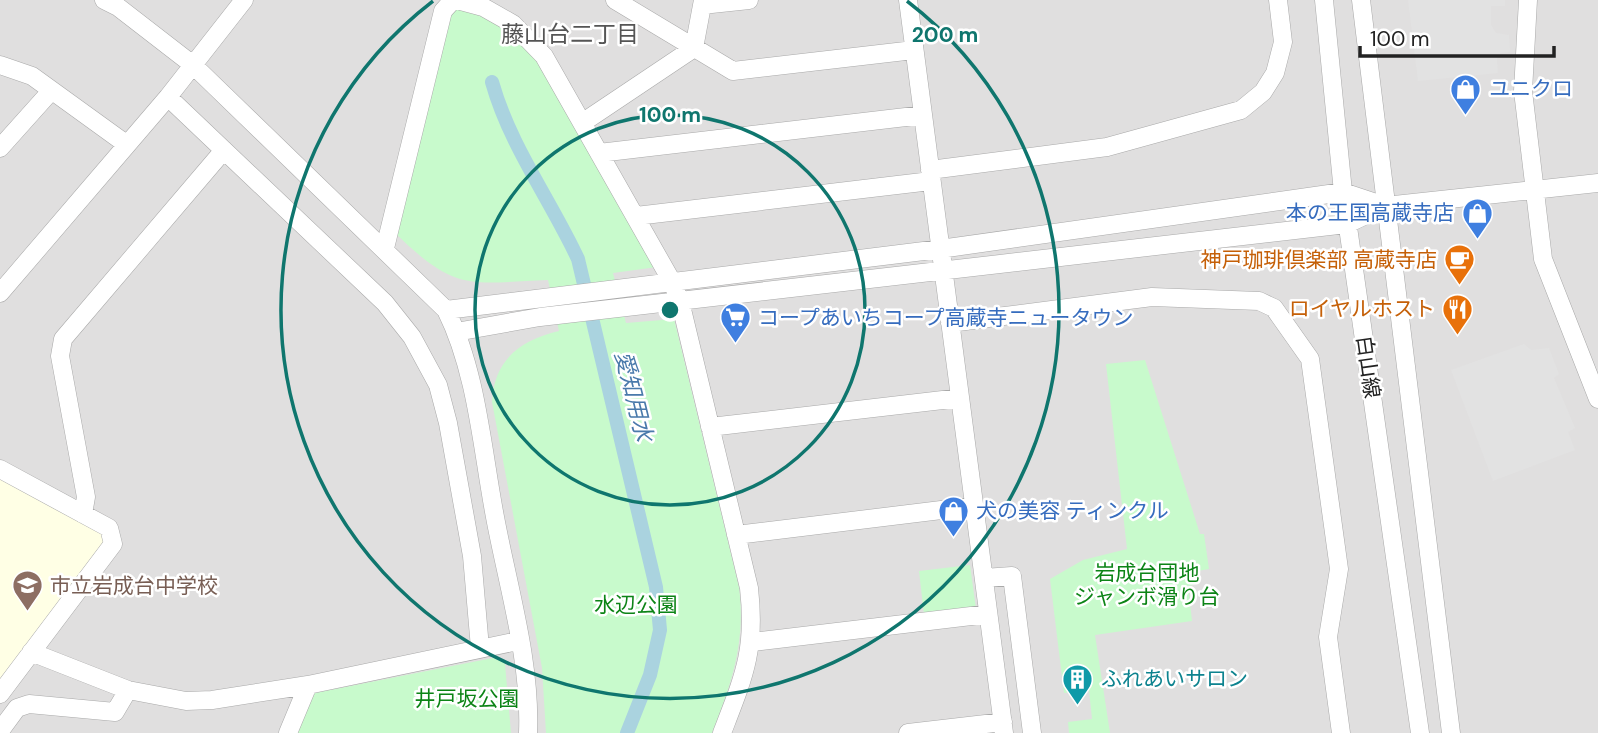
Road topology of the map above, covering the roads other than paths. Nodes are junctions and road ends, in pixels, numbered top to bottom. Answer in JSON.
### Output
{"nodes":[{"id":1,"x":104,"y":0,"type":"edge"},
{"id":2,"x":244,"y":0,"type":"edge"},
{"id":3,"x":455,"y":0,"type":"edge"},
{"id":4,"x":615,"y":0,"type":"edge"},
{"id":5,"x":749,"y":0,"type":"edge"},
{"id":6,"x":908,"y":0,"type":"edge"},
{"id":7,"x":1278,"y":0,"type":"edge"},
{"id":8,"x":1324,"y":0,"type":"edge"},
{"id":9,"x":1360,"y":0,"type":"edge"},
{"id":10,"x":1528,"y":0,"type":"edge"},
{"id":11,"x":702,"y":3,"type":"edge"},
{"id":12,"x":694,"y":48,"type":"junction"},
{"id":13,"x":914,"y":50,"type":"junction"},
{"id":14,"x":0,"y":65,"type":"edge"},
{"id":15,"x":193,"y":65,"type":"junction"},
{"id":16,"x":51,"y":90,"type":"junction"},
{"id":17,"x":168,"y":97,"type":"junction"},
{"id":18,"x":923,"y":115,"type":"junction"},
{"id":19,"x":582,"y":123,"type":"junction"},
{"id":20,"x":126,"y":144,"type":"junction"},
{"id":21,"x":0,"y":148,"type":"edge"},
{"id":22,"x":224,"y":150,"type":"junction"},
{"id":23,"x":599,"y":153,"type":"junction"},
{"id":24,"x":930,"y":175,"type":"junction"},
{"id":25,"x":1598,"y":183,"type":"edge"},
{"id":26,"x":1535,"y":190,"type":"junction"},
{"id":27,"x":1343,"y":191,"type":"junction"},
{"id":28,"x":1385,"y":206,"type":"junction"},
{"id":29,"x":636,"y":216,"type":"junction"},
{"id":30,"x":1347,"y":224,"type":"junction"},
{"id":31,"x":385,"y":248,"type":"junction"},
{"id":32,"x":940,"y":249,"type":"junction"},
{"id":33,"x":944,"y":271,"type":"junction"},
{"id":34,"x":671,"y":280,"type":"junction"},
{"id":35,"x":0,"y":293,"type":"edge"},
{"id":36,"x":680,"y":301,"type":"junction"},
{"id":37,"x":446,"y":310,"type":"junction"},
{"id":38,"x":950,"y":323,"type":"junction"},
{"id":39,"x":456,"y":332,"type":"junction"},
{"id":40,"x":960,"y":398,"type":"junction"},
{"id":41,"x":1598,"y":399,"type":"edge"},
{"id":42,"x":710,"y":427,"type":"junction"},
{"id":43,"x":0,"y":469,"type":"edge"},
{"id":44,"x":974,"y":506,"type":"junction"},
{"id":45,"x":83,"y":513,"type":"junction"},
{"id":46,"x":736,"y":535,"type":"junction"},
{"id":47,"x":984,"y":578,"type":"junction"},
{"id":48,"x":988,"y":614,"type":"junction"},
{"id":49,"x":519,"y":641,"type":"junction"},
{"id":50,"x":752,"y":642,"type":"junction"},
{"id":51,"x":480,"y":648,"type":"junction"},
{"id":52,"x":31,"y":652,"type":"junction"},
{"id":53,"x":308,"y":685,"type":"junction"},
{"id":54,"x":128,"y":690,"type":"junction"},
{"id":55,"x":0,"y":694,"type":"edge"},
{"id":56,"x":1003,"y":728,"type":"edge"},
{"id":57,"x":0,"y":731,"type":"edge"},
{"id":58,"x":288,"y":733,"type":"edge"},
{"id":59,"x":528,"y":733,"type":"edge"},
{"id":60,"x":722,"y":733,"type":"edge"},
{"id":61,"x":908,"y":733,"type":"edge"},
{"id":62,"x":1032,"y":733,"type":"edge"},
{"id":63,"x":1341,"y":733,"type":"edge"},
{"id":64,"x":1420,"y":733,"type":"edge"},
{"id":65,"x":1451,"y":733,"type":"edge"}],
"edges":[{"from":1,"to":15,"type":"street"},
{"from":2,"to":15,"type":"street"},
{"from":3,"to":19,"type":"street"},
{"from":3,"to":31,"type":"street"},
{"from":4,"to":12,"type":"street"},
{"from":5,"to":11,"type":"street"},
{"from":6,"to":13,"type":"street"},
{"from":7,"to":24,"type":"street"},
{"from":8,"to":27,"type":"street","name":"白山線"},
{"from":9,"to":28,"type":"street","name":"白山線"},
{"from":10,"to":26,"type":"street"},
{"from":11,"to":12,"type":"street"},
{"from":12,"to":13,"type":"street"},
{"from":12,"to":19,"type":"street"},
{"from":13,"to":18,"type":"street"},
{"from":14,"to":16,"type":"street"},
{"from":15,"to":17,"type":"street"},
{"from":15,"to":31,"type":"street"},
{"from":16,"to":20,"type":"street"},
{"from":16,"to":21,"type":"street"},
{"from":17,"to":20,"type":"street"},
{"from":17,"to":22,"type":"street"},
{"from":18,"to":23,"type":"street"},
{"from":18,"to":24,"type":"street"},
{"from":19,"to":23,"type":"street"},
{"from":20,"to":35,"type":"street"},
{"from":22,"to":45,"type":"street"},
{"from":22,"to":51,"type":"street"},
{"from":23,"to":29,"type":"street"},
{"from":24,"to":29,"type":"street"},
{"from":24,"to":32,"type":"street"},
{"from":25,"to":26,"type":"street"},
{"from":26,"to":28,"type":"street"},
{"from":26,"to":41,"type":"street"},
{"from":27,"to":28,"type":"street"},
{"from":27,"to":30,"type":"street","name":"白山線"},
{"from":27,"to":32,"type":"street"},
{"from":28,"to":30,"type":"street"},
{"from":28,"to":65,"type":"street","name":"白山線"},
{"from":29,"to":34,"type":"street"},
{"from":30,"to":33,"type":"street"},
{"from":30,"to":64,"type":"street","name":"白山線"},
{"from":31,"to":37,"type":"street"},
{"from":32,"to":33,"type":"street"},
{"from":32,"to":34,"type":"street"},
{"from":33,"to":36,"type":"street"},
{"from":33,"to":38,"type":"street"},
{"from":34,"to":36,"type":"street"},
{"from":34,"to":37,"type":"street"},
{"from":36,"to":39,"type":"street"},
{"from":36,"to":42,"type":"street"},
{"from":37,"to":39,"type":"street"},
{"from":38,"to":40,"type":"street"},
{"from":38,"to":63,"type":"street"},
{"from":39,"to":49,"type":"street"},
{"from":40,"to":42,"type":"street"},
{"from":40,"to":44,"type":"street"},
{"from":42,"to":46,"type":"street"},
{"from":43,"to":45,"type":"street"},
{"from":44,"to":46,"type":"street"},
{"from":44,"to":47,"type":"street"},
{"from":45,"to":52,"type":"street"},
{"from":46,"to":50,"type":"street"},
{"from":47,"to":48,"type":"street"},
{"from":47,"to":62,"type":"street"},
{"from":48,"to":50,"type":"street"},
{"from":48,"to":56,"type":"street"},
{"from":49,"to":51,"type":"street"},
{"from":49,"to":59,"type":"street"},
{"from":50,"to":60,"type":"street"},
{"from":51,"to":53,"type":"street"},
{"from":52,"to":54,"type":"street"},
{"from":52,"to":55,"type":"street"},
{"from":53,"to":54,"type":"street"},
{"from":53,"to":58,"type":"street"},
{"from":54,"to":57,"type":"street"},
{"from":56,"to":61,"type":"street"}]}
